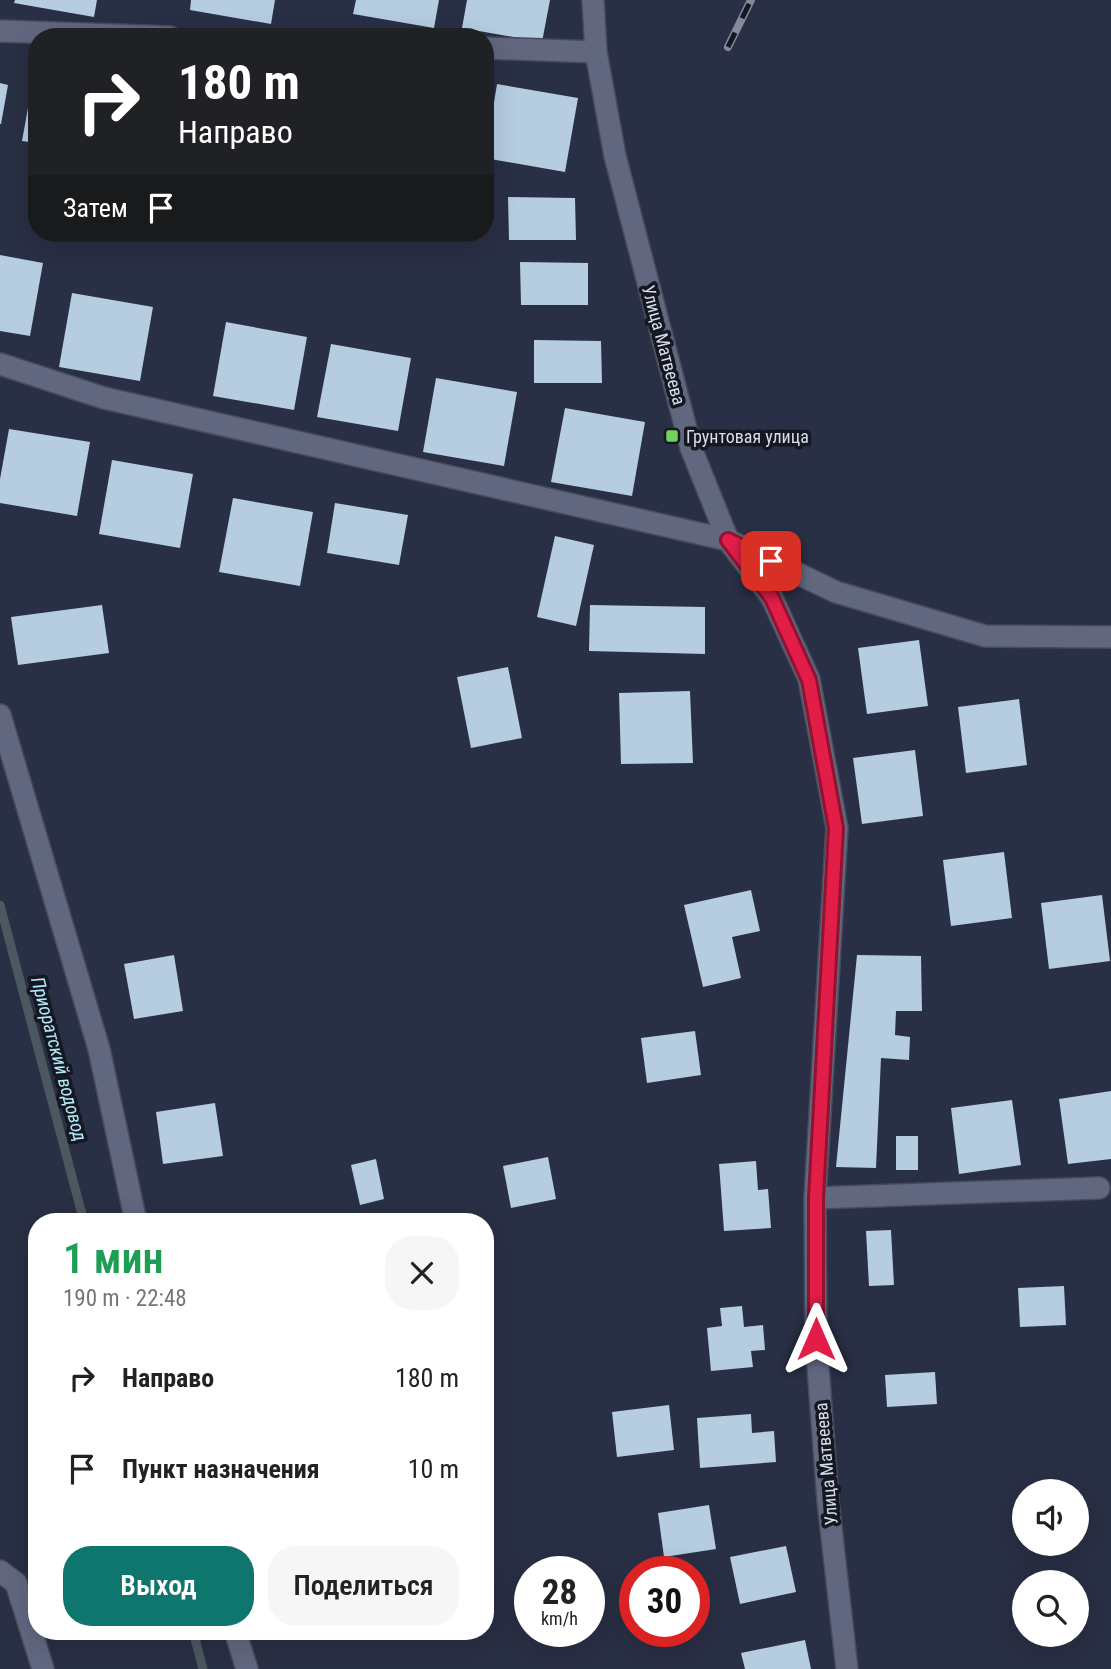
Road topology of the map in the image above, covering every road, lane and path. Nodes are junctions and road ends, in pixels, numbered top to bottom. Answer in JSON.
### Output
{"nodes":[{"id":1,"x":593,"y":0,"type":"edge"},
{"id":2,"x":0,"y":31,"type":"edge"},
{"id":3,"x":28,"y":32,"type":"edge"},
{"id":4,"x":494,"y":48,"type":"edge"},
{"id":5,"x":596,"y":52,"type":"junction"},
{"id":6,"x":0,"y":364,"type":"edge"},
{"id":7,"x":728,"y":540,"type":"junction"},
{"id":8,"x":1111,"y":637,"type":"edge"},
{"id":9,"x":0,"y":715,"type":"edge"},
{"id":10,"x":1100,"y":1188,"type":"dead end"},
{"id":11,"x":816,"y":1198,"type":"junction"},
{"id":12,"x":134,"y":1213,"type":"edge"},
{"id":13,"x":0,"y":1571,"type":"edge"},
{"id":14,"x":28,"y":1621,"type":"edge"},
{"id":15,"x":34,"y":1640,"type":"edge"},
{"id":16,"x":238,"y":1640,"type":"edge"},
{"id":17,"x":43,"y":1669,"type":"edge"},
{"id":18,"x":247,"y":1669,"type":"edge"},
{"id":19,"x":848,"y":1669,"type":"edge"}],
"edges":[{"from":1,"to":5,"type":"street","name":"Улица Матвеева"},
{"from":2,"to":3,"type":"street"},
{"from":4,"to":5,"type":"street"},
{"from":5,"to":7,"type":"street","name":"Улица Матвеева"},
{"from":6,"to":7,"type":"street"},
{"from":7,"to":8,"type":"street"},
{"from":7,"to":11,"type":"street","name":"Улица Матвеева"},
{"from":9,"to":12,"type":"street"},
{"from":10,"to":11,"type":"street"},
{"from":11,"to":19,"type":"street","name":"Улица Матвеева"},
{"from":13,"to":14,"type":"street"},
{"from":15,"to":17,"type":"street"},
{"from":16,"to":18,"type":"street"}]}
